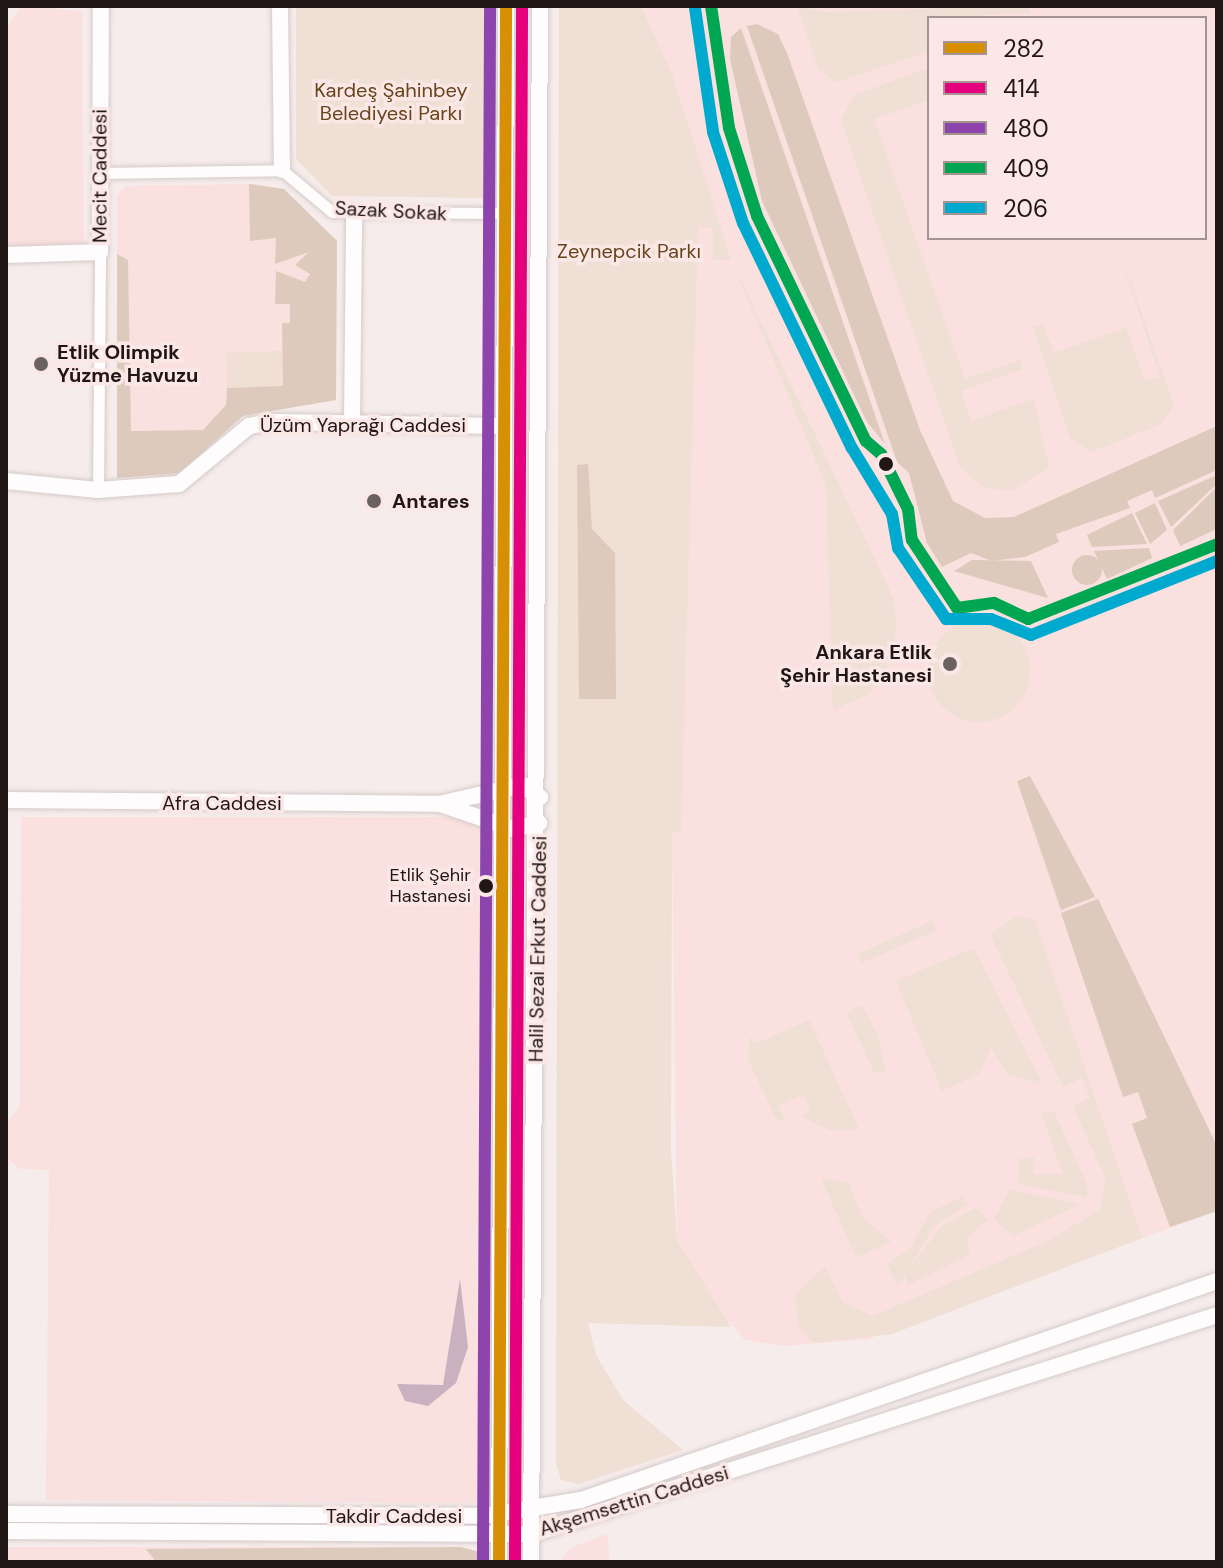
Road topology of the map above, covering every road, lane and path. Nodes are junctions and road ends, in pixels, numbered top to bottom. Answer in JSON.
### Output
{"nodes":[{"id":1,"x":101,"y":6,"type":"edge"},
{"id":2,"x":280,"y":6,"type":"edge"},
{"id":3,"x":506,"y":6,"type":"edge"},
{"id":4,"x":540,"y":6,"type":"edge"},
{"id":5,"x":282,"y":170,"type":"junction"},
{"id":6,"x":100,"y":173,"type":"junction"},
{"id":7,"x":354,"y":213,"type":"junction"},
{"id":8,"x":504,"y":213,"type":"junction"},
{"id":9,"x":100,"y":252,"type":"junction"},
{"id":10,"x":6,"y":255,"type":"edge"},
{"id":11,"x":352,"y":421,"type":"junction"},
{"id":12,"x":503,"y":426,"type":"junction"},
{"id":13,"x":6,"y":481,"type":"edge"},
{"id":14,"x":98,"y":490,"type":"junction"},
{"id":15,"x":504,"y":792,"type":"junction"},
{"id":16,"x":540,"y":797,"type":"junction"},
{"id":17,"x":6,"y":800,"type":"edge"},
{"id":18,"x":439,"y":804,"type":"junction"},
{"id":19,"x":503,"y":821,"type":"junction"},
{"id":20,"x":539,"y":823,"type":"junction"},
{"id":21,"x":1217,"y":1281,"type":"edge"},
{"id":22,"x":1217,"y":1315,"type":"edge"},
{"id":23,"x":501,"y":1510,"type":"junction"},
{"id":24,"x":532,"y":1510,"type":"junction"},
{"id":25,"x":6,"y":1514,"type":"edge"},
{"id":26,"x":6,"y":1531,"type":"edge"},
{"id":27,"x":501,"y":1534,"type":"junction"},
{"id":28,"x":532,"y":1534,"type":"junction"},
{"id":29,"x":499,"y":1562,"type":"edge"},
{"id":30,"x":531,"y":1562,"type":"edge"}],
"edges":[{"from":1,"to":6,"type":"main road","name":"Mecit Caddesi"},
{"from":2,"to":5,"type":"main road"},
{"from":3,"to":8,"type":"main road","name":"Halil Sezai Erkut Caddesi"},
{"from":4,"to":16,"type":"main road","name":"Halil Sezai Erkut Caddesi"},
{"from":5,"to":6,"type":"street"},
{"from":5,"to":7,"type":"street","name":"Sazak Sokak"},
{"from":6,"to":9,"type":"main road","name":"Mecit Caddesi"},
{"from":7,"to":8,"type":"street","name":"Sazak Sokak"},
{"from":7,"to":11,"type":"main road"},
{"from":8,"to":12,"type":"main road","name":"Halil Sezai Erkut Caddesi"},
{"from":9,"to":10,"type":"main road","name":"Mecit Caddesi"},
{"from":9,"to":14,"type":"street"},
{"from":11,"to":12,"type":"main road","name":"Üzüm Yaprağı Caddesi"},
{"from":11,"to":14,"type":"main road","name":"Üzüm Yaprağı Caddesi"},
{"from":12,"to":15,"type":"main road","name":"Halil Sezai Erkut Caddesi"},
{"from":13,"to":14,"type":"main road","name":"Üzüm Yaprağı Caddesi"},
{"from":15,"to":16,"type":"main road"},
{"from":15,"to":18,"type":"main road","name":"Afra Caddesi"},
{"from":15,"to":19,"type":"main road","name":"Halil Sezai Erkut Caddesi"},
{"from":16,"to":20,"type":"main road","name":"Halil Sezai Erkut Caddesi"},
{"from":17,"to":18,"type":"main road","name":"Afra Caddesi"},
{"from":18,"to":19,"type":"main road","name":"Afra Caddesi"},
{"from":19,"to":20,"type":"main road"},
{"from":19,"to":23,"type":"main road","name":"Halil Sezai Erkut Caddesi"},
{"from":20,"to":24,"type":"main road","name":"Halil Sezai Erkut Caddesi"},
{"from":21,"to":24,"type":"main road","name":"Akşemsettin Caddesi"},
{"from":22,"to":28,"type":"main road","name":"Akşemsettin Caddesi"},
{"from":23,"to":24,"type":"main road"},
{"from":23,"to":25,"type":"main road","name":"Takdir Caddesi"},
{"from":23,"to":27,"type":"main road"},
{"from":24,"to":28,"type":"main road","name":"Akşemsettin Caddesi"},
{"from":26,"to":27,"type":"main road","name":"Takdir Caddesi"},
{"from":27,"to":28,"type":"main road"},
{"from":27,"to":29,"type":"main road"},
{"from":28,"to":30,"type":"main road"}]}
